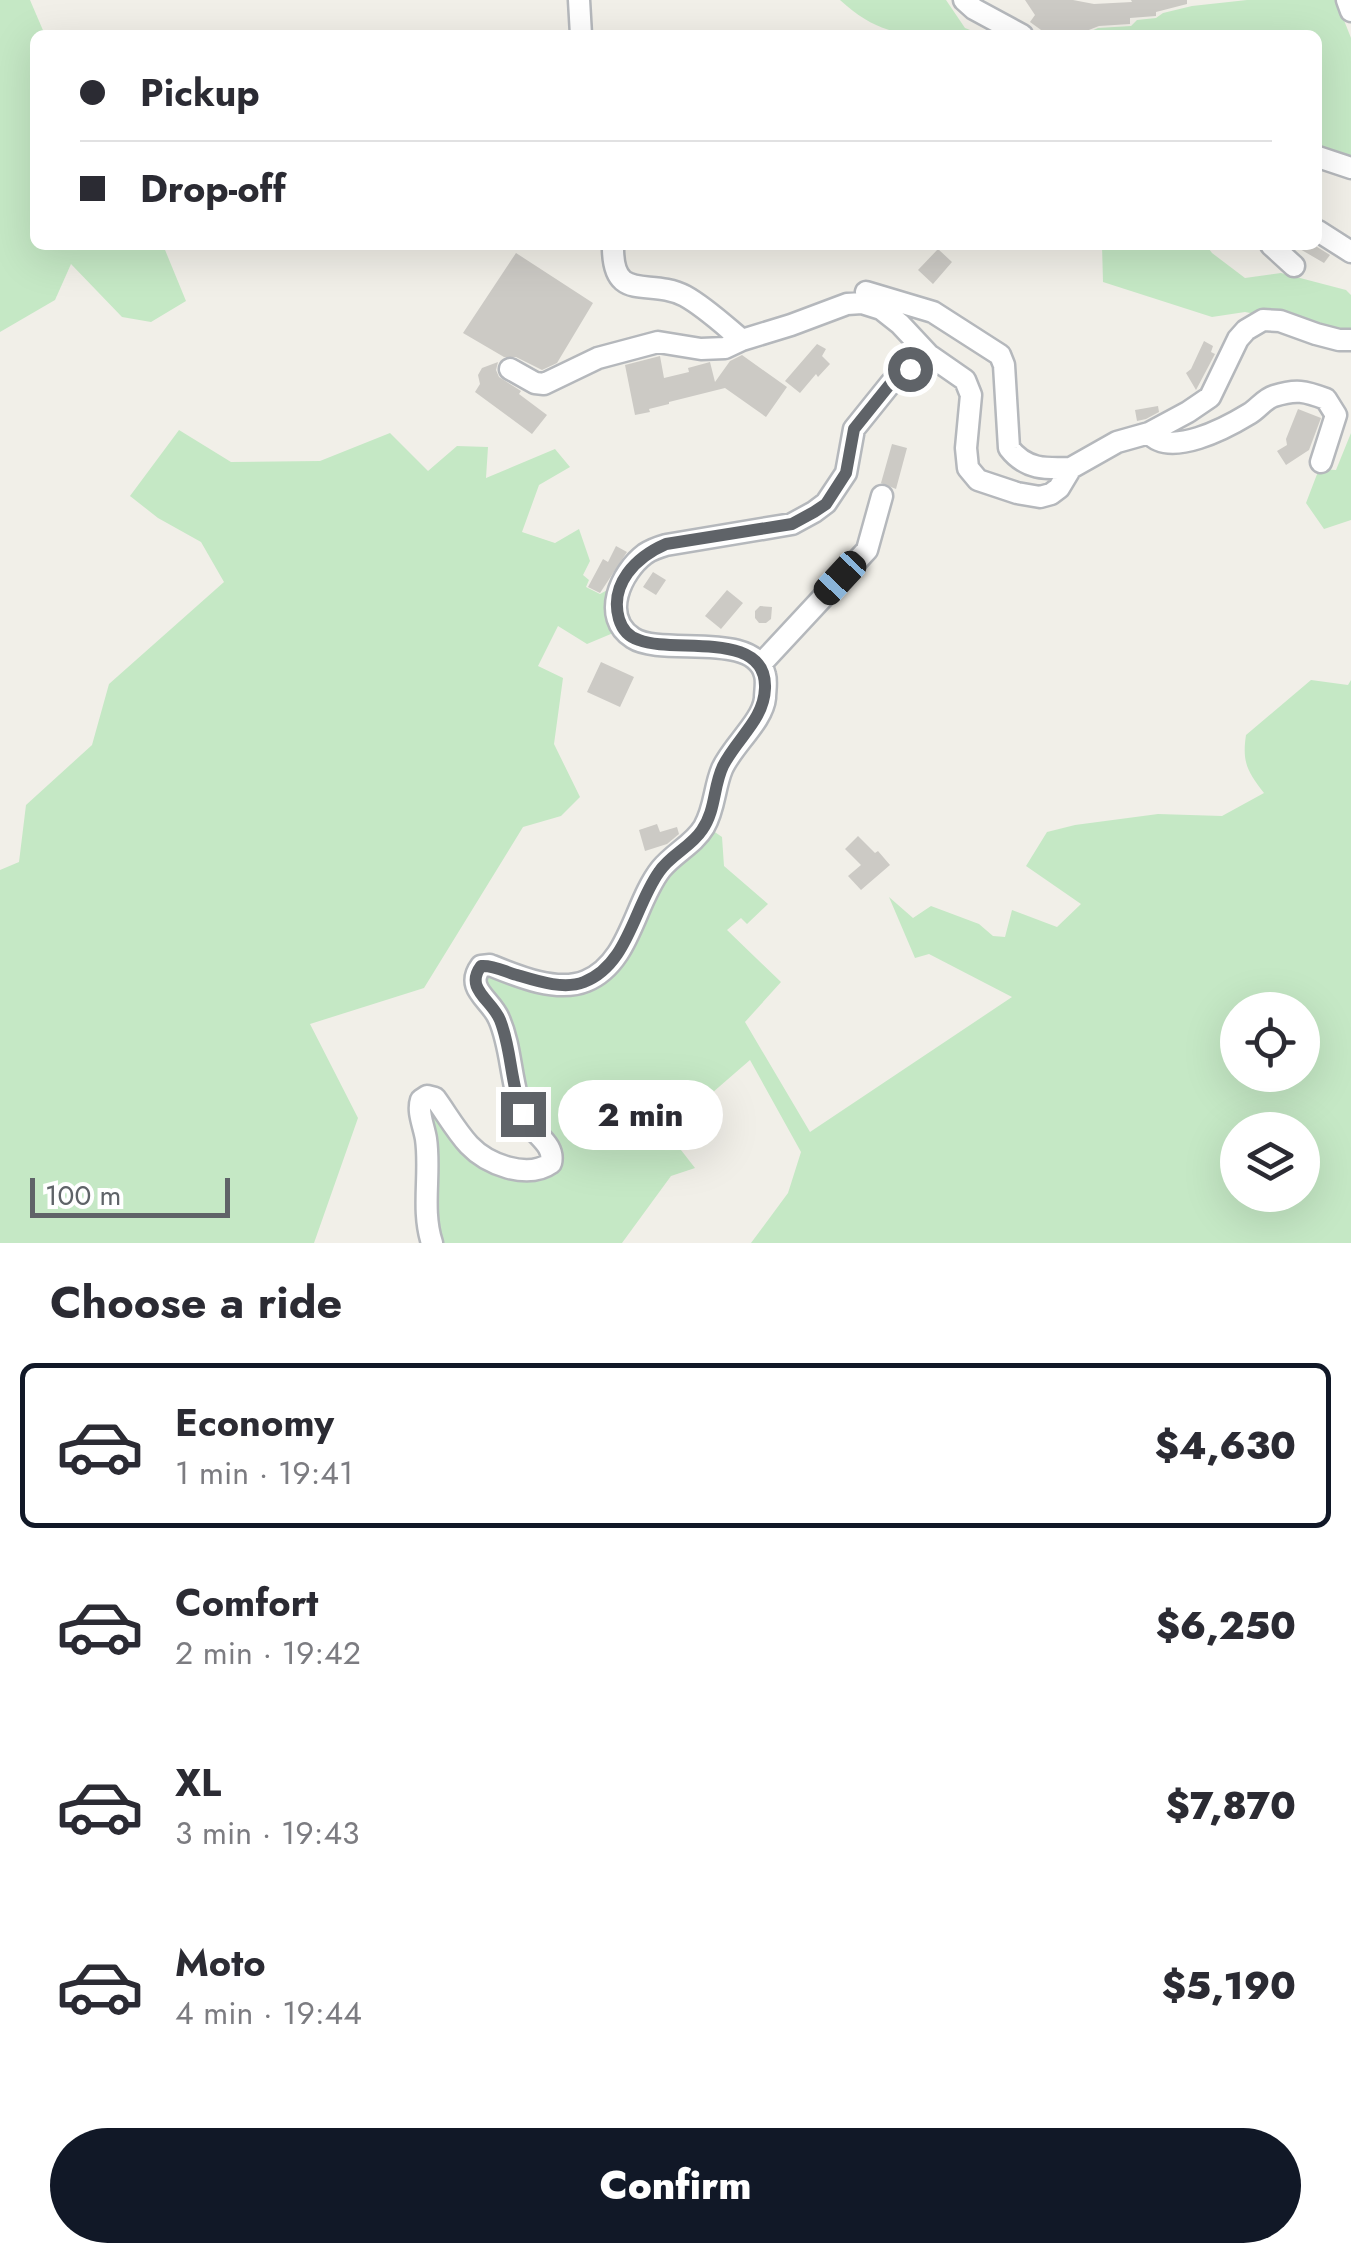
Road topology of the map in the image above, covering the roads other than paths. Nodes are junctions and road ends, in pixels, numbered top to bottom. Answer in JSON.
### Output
{"nodes":[{"id":1,"x":579,"y":0,"type":"edge"},
{"id":2,"x":964,"y":0,"type":"edge"},
{"id":3,"x":1346,"y":0,"type":"edge"},
{"id":4,"x":1351,"y":12,"type":"edge"},
{"id":5,"x":581,"y":30,"type":"edge"},
{"id":6,"x":1012,"y":30,"type":"edge"},
{"id":7,"x":1322,"y":158,"type":"edge"},
{"id":8,"x":1351,"y":168,"type":"edge"},
{"id":9,"x":1322,"y":233,"type":"edge"},
{"id":10,"x":613,"y":250,"type":"edge"},
{"id":11,"x":1277,"y":250,"type":"edge"},
{"id":12,"x":1351,"y":252,"type":"edge"},
{"id":13,"x":1294,"y":266,"type":"dead end"},
{"id":14,"x":824,"y":311,"type":"junction"},
{"id":15,"x":742,"y":340,"type":"junction"},
{"id":16,"x":1351,"y":340,"type":"edge"},
{"id":17,"x":929,"y":355,"type":"junction"},
{"id":18,"x":510,"y":369,"type":"dead end"},
{"id":19,"x":1149,"y":432,"type":"junction"},
{"id":20,"x":1321,"y":462,"type":"dead end"},
{"id":21,"x":1071,"y":468,"type":"junction"},
{"id":22,"x":882,"y":496,"type":"dead end"},
{"id":23,"x":761,"y":664,"type":"junction"},
{"id":24,"x":432,"y":1243,"type":"edge"}],
"edges":[{"from":1,"to":5,"type":"street"},
{"from":2,"to":6,"type":"street"},
{"from":3,"to":4,"type":"street"},
{"from":7,"to":8,"type":"street"},
{"from":9,"to":12,"type":"street"},
{"from":10,"to":15,"type":"street"},
{"from":11,"to":13,"type":"street"},
{"from":14,"to":15,"type":"street"},
{"from":14,"to":17,"type":"street"},
{"from":14,"to":21,"type":"street"},
{"from":15,"to":18,"type":"street"},
{"from":16,"to":19,"type":"street"},
{"from":17,"to":21,"type":"street"},
{"from":17,"to":23,"type":"street"},
{"from":19,"to":20,"type":"street"},
{"from":19,"to":21,"type":"street"},
{"from":22,"to":23,"type":"street"},
{"from":23,"to":24,"type":"street"}]}
